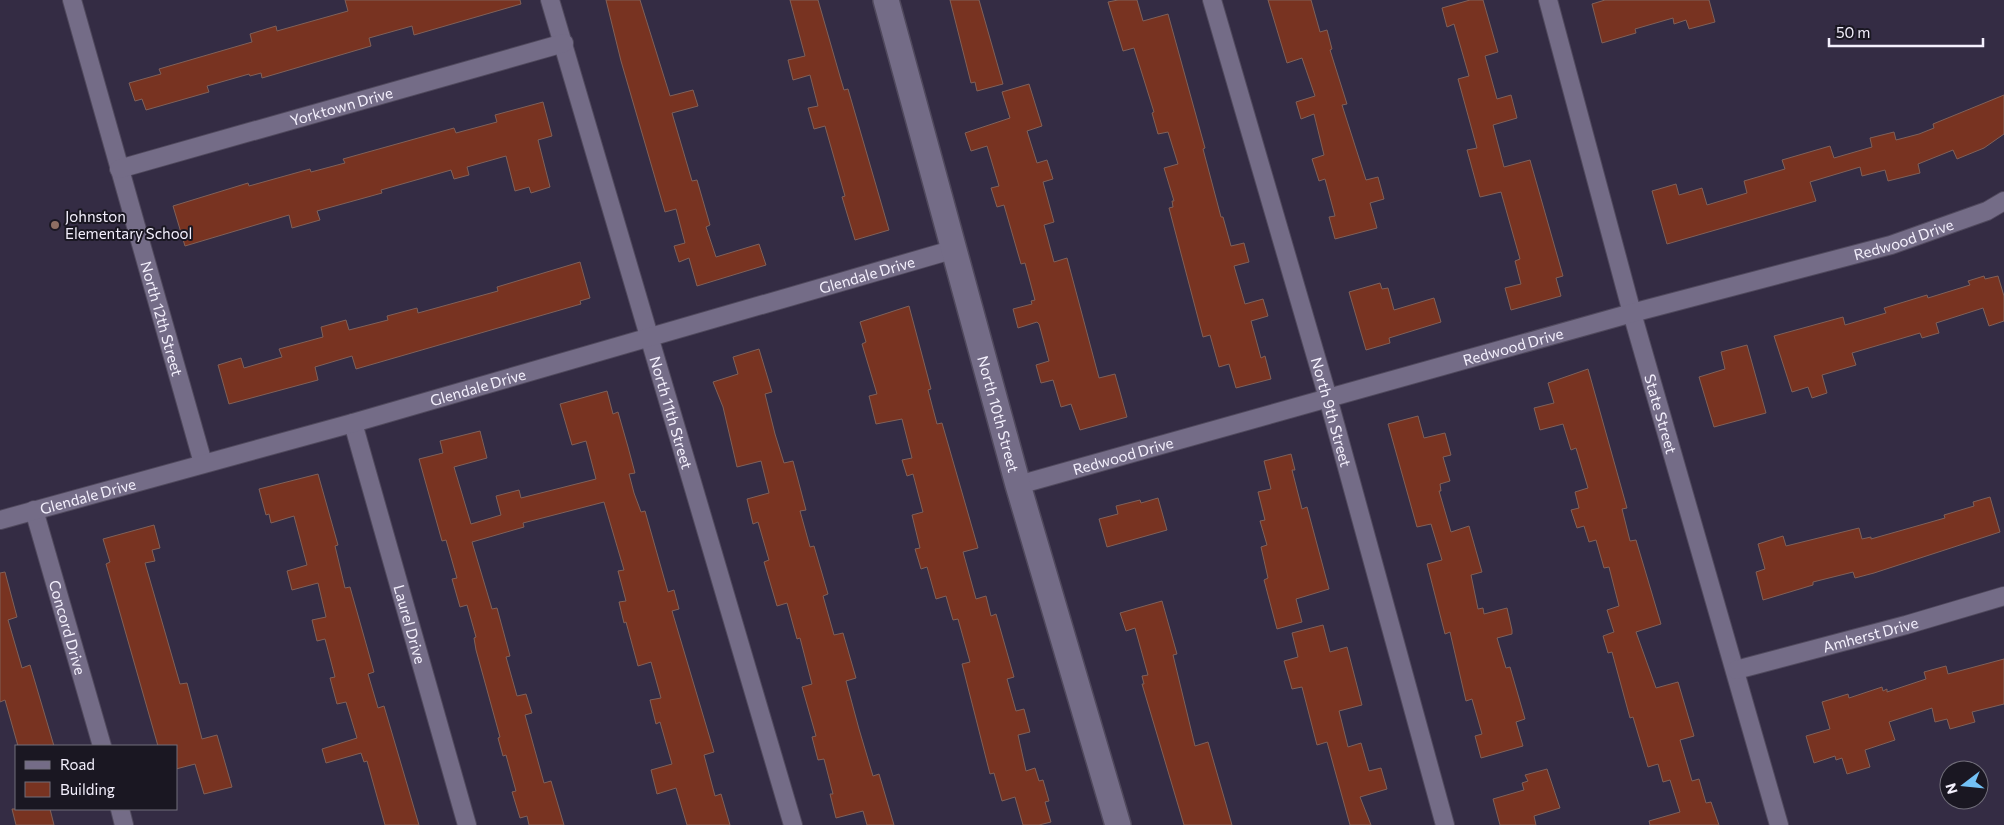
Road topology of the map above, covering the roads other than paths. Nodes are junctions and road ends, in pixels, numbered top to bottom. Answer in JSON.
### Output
{"nodes":[{"id":1,"x":72,"y":0,"type":"edge"},
{"id":2,"x":550,"y":0,"type":"edge"},
{"id":3,"x":886,"y":0,"type":"edge"},
{"id":4,"x":1212,"y":0,"type":"edge"},
{"id":5,"x":1548,"y":0,"type":"edge"},
{"id":6,"x":564,"y":43,"type":"junction"},
{"id":7,"x":119,"y":169,"type":"junction"},
{"id":8,"x":2004,"y":201,"type":"edge"},
{"id":9,"x":954,"y":249,"type":"junction"},
{"id":10,"x":1632,"y":313,"type":"junction"},
{"id":11,"x":650,"y":336,"type":"junction"},
{"id":12,"x":1328,"y":398,"type":"junction"},
{"id":13,"x":353,"y":423,"type":"junction"},
{"id":14,"x":203,"y":463,"type":"junction"},
{"id":15,"x":1018,"y":485,"type":"junction"},
{"id":16,"x":34,"y":510,"type":"junction"},
{"id":17,"x":0,"y":520,"type":"edge"},
{"id":18,"x":2004,"y":596,"type":"edge"},
{"id":19,"x":1736,"y":670,"type":"junction"},
{"id":20,"x":102,"y":745,"type":"edge"},
{"id":21,"x":120,"y":810,"type":"edge"},
{"id":22,"x":124,"y":825,"type":"edge"},
{"id":23,"x":467,"y":825,"type":"edge"},
{"id":24,"x":794,"y":825,"type":"edge"},
{"id":25,"x":1118,"y":825,"type":"edge"},
{"id":26,"x":1445,"y":825,"type":"edge"},
{"id":27,"x":1779,"y":825,"type":"edge"}],
"edges":[{"from":1,"to":7,"type":"street","name":"North 12th Street"},
{"from":2,"to":6,"type":"street","name":"North 11th Street"},
{"from":3,"to":9,"type":"main road","name":"North 10th Street"},
{"from":4,"to":12,"type":"street","name":"North 9th Street"},
{"from":5,"to":10,"type":"street","name":"State Street"},
{"from":6,"to":7,"type":"street","name":"Yorktown Drive"},
{"from":6,"to":11,"type":"street","name":"North 11th Street"},
{"from":7,"to":14,"type":"street","name":"North 12th Street"},
{"from":8,"to":10,"type":"street","name":"Redwood Drive"},
{"from":9,"to":11,"type":"street","name":"Glendale Drive"},
{"from":9,"to":15,"type":"main road","name":"North 10th Street"},
{"from":10,"to":12,"type":"street","name":"Redwood Drive"},
{"from":10,"to":19,"type":"street","name":"State Street"},
{"from":11,"to":13,"type":"street","name":"Glendale Drive"},
{"from":11,"to":24,"type":"street","name":"North 11th Street"},
{"from":12,"to":15,"type":"street","name":"Redwood Drive"},
{"from":12,"to":26,"type":"street","name":"North 9th Street"},
{"from":13,"to":14,"type":"street","name":"Glendale Drive"},
{"from":13,"to":23,"type":"street","name":"Laurel Drive"},
{"from":14,"to":16,"type":"street","name":"Glendale Drive"},
{"from":15,"to":25,"type":"main road","name":"North 10th Street"},
{"from":16,"to":17,"type":"street","name":"Glendale Drive"},
{"from":16,"to":20,"type":"street","name":"Concord Drive"},
{"from":18,"to":19,"type":"street","name":"Amherst Drive"},
{"from":19,"to":27,"type":"street","name":"State Street"},
{"from":21,"to":22,"type":"street"}]}
